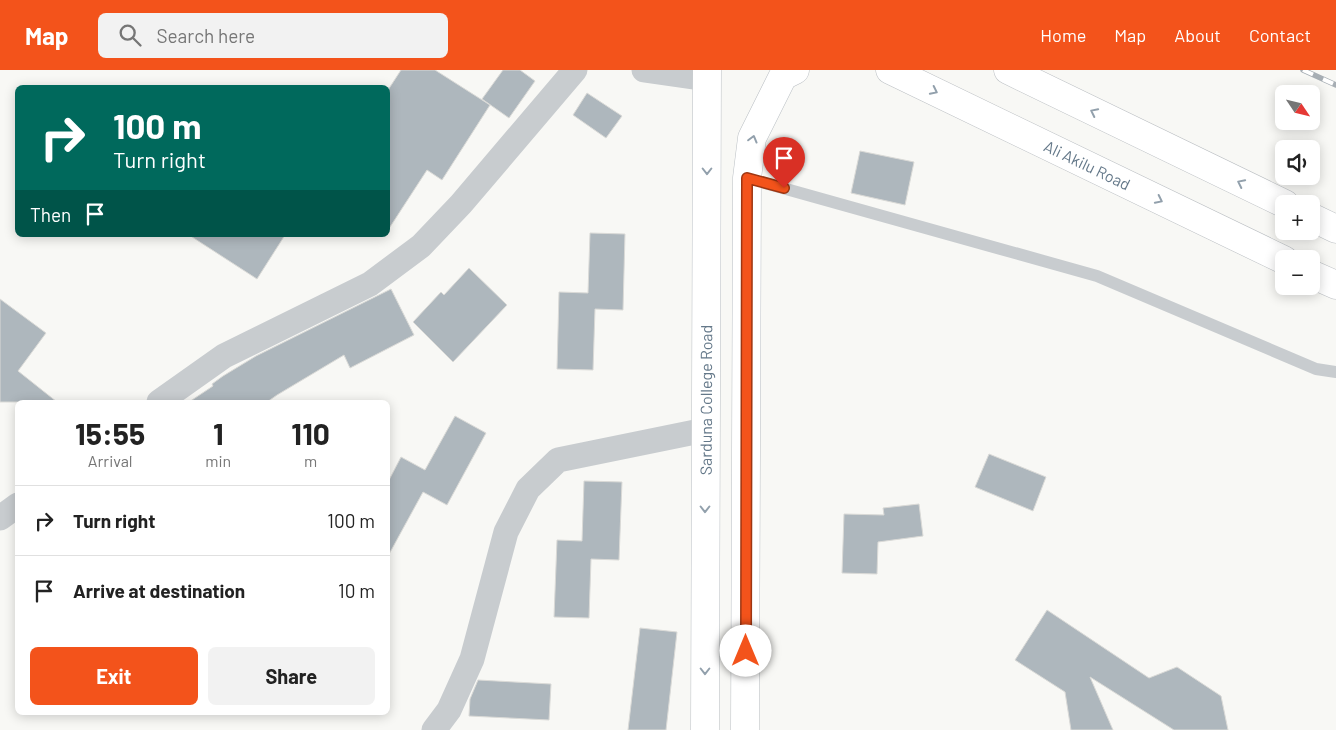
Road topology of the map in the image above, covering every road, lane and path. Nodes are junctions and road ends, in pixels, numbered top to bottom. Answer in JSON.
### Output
{"nodes":[{"id":1,"x":575,"y":70,"type":"edge"},
{"id":2,"x":644,"y":70,"type":"edge"},
{"id":3,"x":795,"y":70,"type":"edge"},
{"id":4,"x":890,"y":70,"type":"edge"},
{"id":5,"x":1008,"y":70,"type":"edge"},
{"id":6,"x":707,"y":75,"type":"edge"},
{"id":7,"x":747,"y":178,"type":"junction"},
{"id":8,"x":1275,"y":199,"type":"edge"},
{"id":9,"x":1320,"y":221,"type":"edge"},
{"id":10,"x":1336,"y":229,"type":"edge"},
{"id":11,"x":1275,"y":256,"type":"edge"},
{"id":12,"x":1320,"y":278,"type":"edge"},
{"id":13,"x":1336,"y":286,"type":"edge"},
{"id":14,"x":1336,"y":372,"type":"edge"},
{"id":15,"x":161,"y":400,"type":"edge"},
{"id":16,"x":705,"y":430,"type":"junction"},
{"id":17,"x":15,"y":507,"type":"edge"},
{"id":18,"x":0,"y":518,"type":"edge"},
{"id":19,"x":434,"y":730,"type":"edge"},
{"id":20,"x":705,"y":730,"type":"edge"},
{"id":21,"x":745,"y":730,"type":"edge"}],
"edges":[{"from":1,"to":15,"type":"street"},
{"from":2,"to":6,"type":"street"},
{"from":7,"to":3,"type":"street","one_way":true},
{"from":4,"to":11,"type":"street","name":"Ali Akilu Road","one_way":true},
{"from":8,"to":5,"type":"street","one_way":true},
{"from":6,"to":16,"type":"street","name":"Sarduna College Road","one_way":true},
{"from":7,"to":14,"type":"lane"},
{"from":7,"to":21,"type":"street"},
{"from":9,"to":10,"type":"street"},
{"from":12,"to":13,"type":"street"},
{"from":16,"to":19,"type":"street"},
{"from":16,"to":20,"type":"street","name":"Sarduna College Road","one_way":true},
{"from":17,"to":18,"type":"street"}]}
